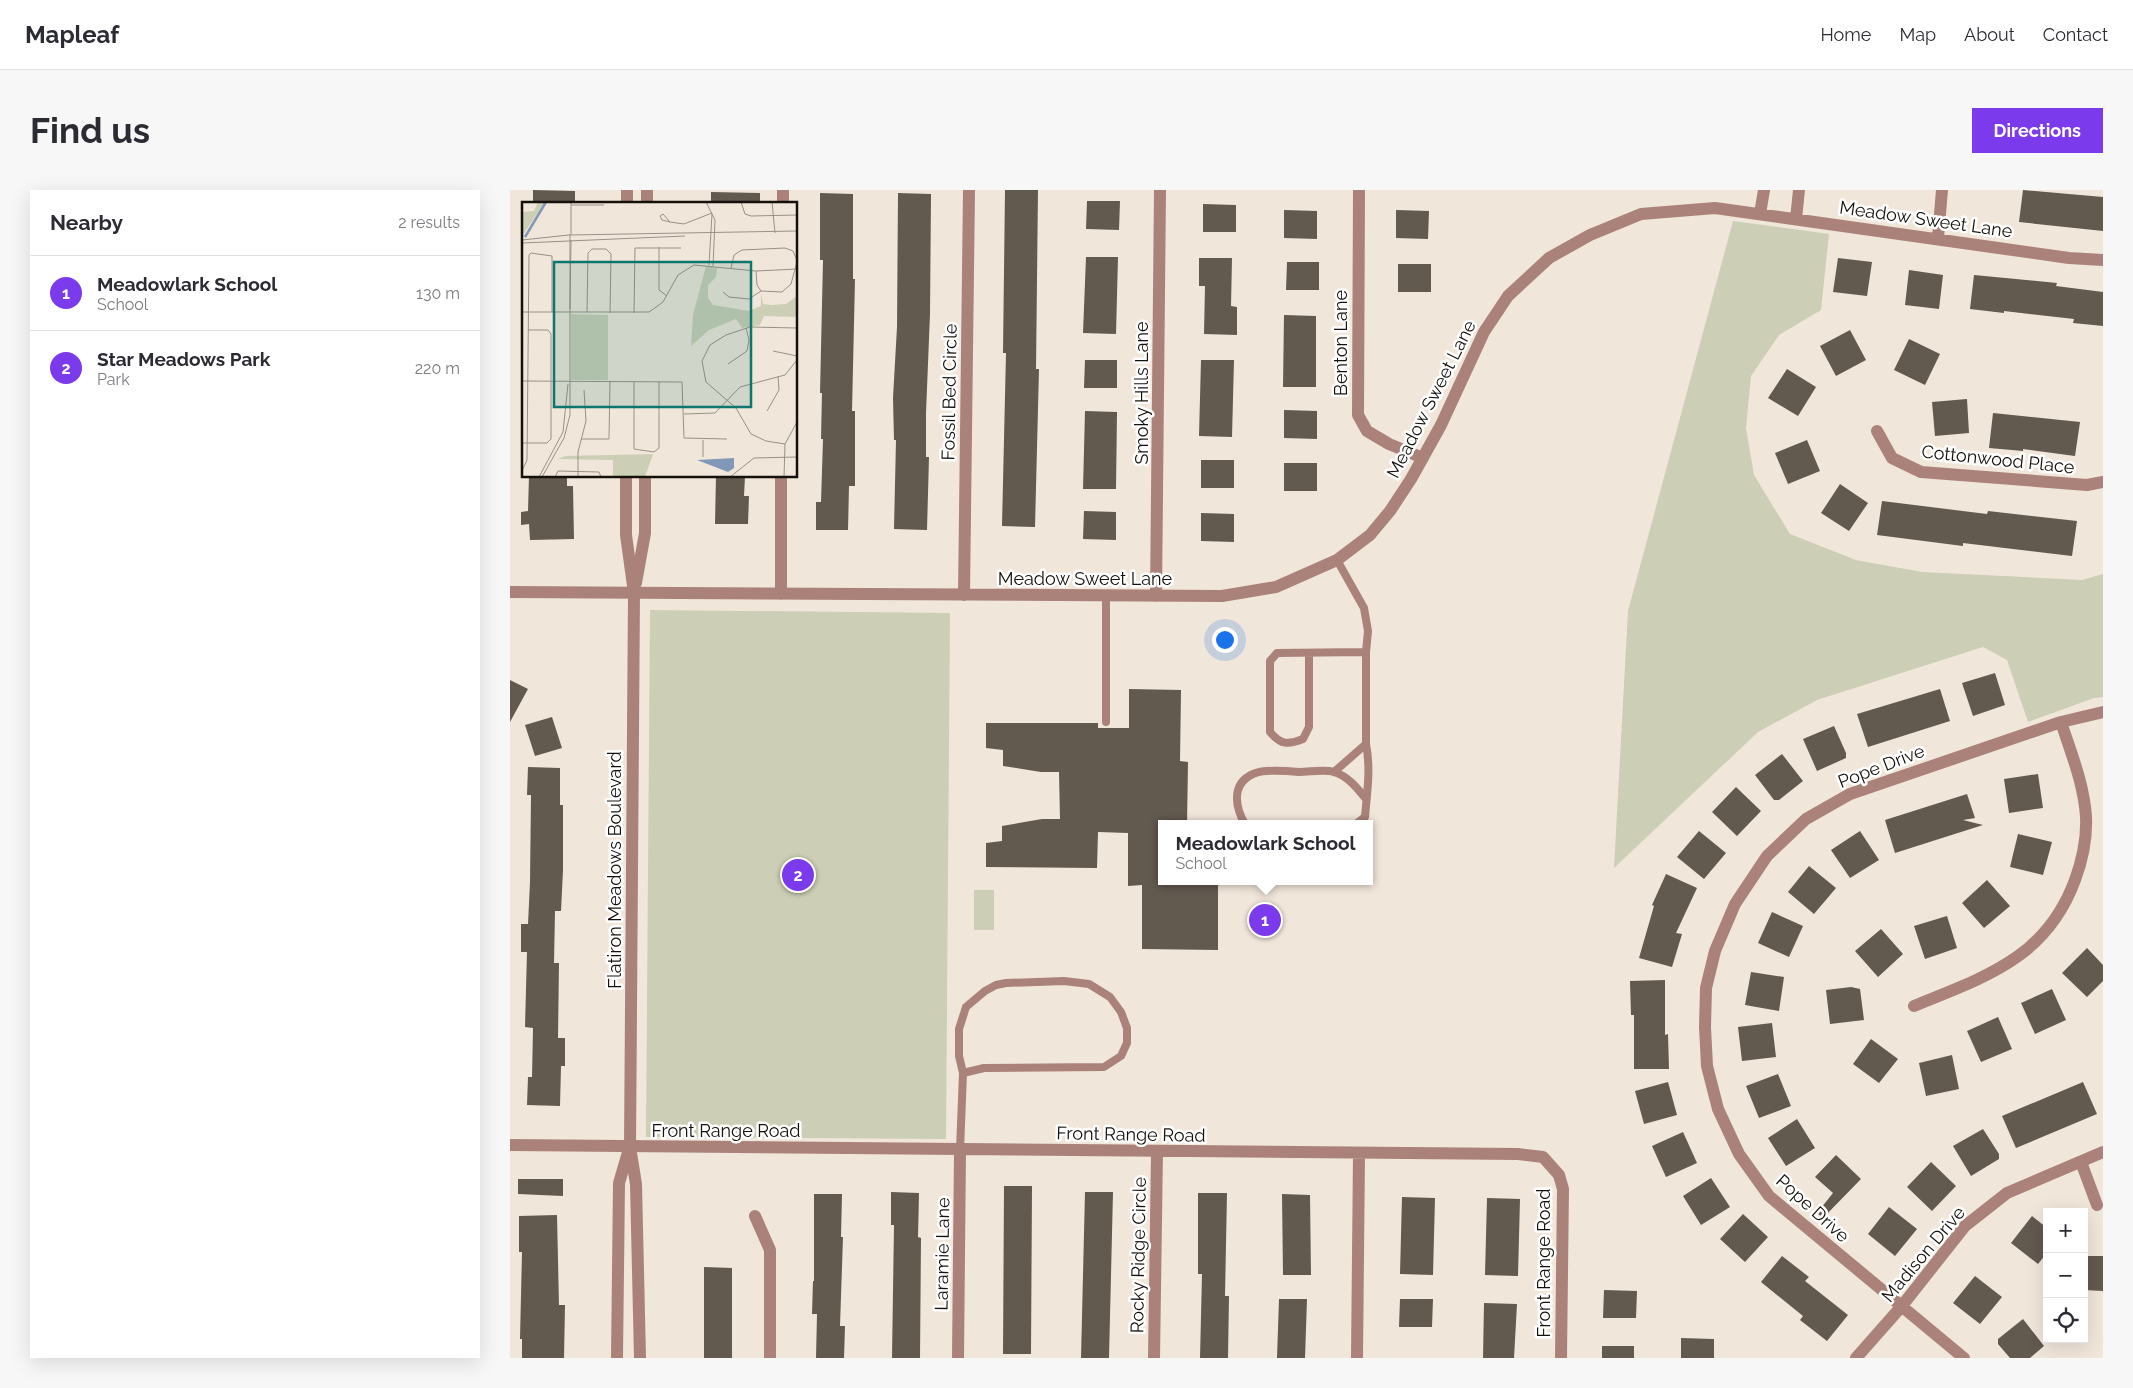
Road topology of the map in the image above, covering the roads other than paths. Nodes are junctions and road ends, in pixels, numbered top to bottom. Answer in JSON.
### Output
{"nodes":[{"id":1,"x":969,"y":190,"type":"edge"},
{"id":2,"x":1160,"y":190,"type":"edge"},
{"id":3,"x":1359,"y":190,"type":"edge"},
{"id":4,"x":1764,"y":190,"type":"edge"},
{"id":5,"x":1799,"y":190,"type":"edge"},
{"id":6,"x":1942,"y":190,"type":"edge"},
{"id":7,"x":1760,"y":214,"type":"junction"},
{"id":8,"x":1796,"y":219,"type":"junction"},
{"id":9,"x":1938,"y":238,"type":"junction"},
{"id":10,"x":2103,"y":260,"type":"edge"},
{"id":11,"x":1877,"y":431,"type":"dead end"},
{"id":12,"x":1423,"y":458,"type":"junction"},
{"id":13,"x":626,"y":478,"type":"edge"},
{"id":14,"x":646,"y":478,"type":"edge"},
{"id":15,"x":781,"y":478,"type":"edge"},
{"id":16,"x":2103,"y":482,"type":"edge"},
{"id":17,"x":1337,"y":560,"type":"junction"},
{"id":18,"x":510,"y":592,"type":"edge"},
{"id":19,"x":634,"y":593,"type":"junction"},
{"id":20,"x":781,"y":594,"type":"junction"},
{"id":21,"x":964,"y":595,"type":"junction"},
{"id":22,"x":1106,"y":596,"type":"junction"},
{"id":23,"x":1156,"y":596,"type":"junction"},
{"id":24,"x":1366,"y":652,"type":"junction"},
{"id":25,"x":1309,"y":653,"type":"junction"},
{"id":26,"x":2103,"y":712,"type":"edge"},
{"id":27,"x":1106,"y":722,"type":"dead end"},
{"id":28,"x":2061,"y":722,"type":"junction"},
{"id":29,"x":1366,"y":744,"type":"junction"},
{"id":30,"x":1334,"y":772,"type":"junction"},
{"id":31,"x":1366,"y":799,"type":"junction"},
{"id":32,"x":1242,"y":820,"type":"edge"},
{"id":33,"x":1361,"y":820,"type":"edge"},
{"id":34,"x":1914,"y":1006,"type":"dead end"},
{"id":35,"x":963,"y":1073,"type":"junction"},
{"id":36,"x":510,"y":1145,"type":"edge"},
{"id":37,"x":630,"y":1147,"type":"junction"},
{"id":38,"x":960,"y":1150,"type":"junction"},
{"id":39,"x":1157,"y":1152,"type":"junction"},
{"id":40,"x":2103,"y":1152,"type":"edge"},
{"id":41,"x":1359,"y":1153,"type":"junction"},
{"id":42,"x":2081,"y":1162,"type":"junction"},
{"id":43,"x":2097,"y":1205,"type":"dead end"},
{"id":44,"x":755,"y":1216,"type":"dead end"},
{"id":45,"x":1901,"y":1307,"type":"junction"},
{"id":46,"x":617,"y":1358,"type":"edge"},
{"id":47,"x":640,"y":1358,"type":"edge"},
{"id":48,"x":770,"y":1358,"type":"edge"},
{"id":49,"x":958,"y":1358,"type":"edge"},
{"id":50,"x":1154,"y":1358,"type":"edge"},
{"id":51,"x":1357,"y":1358,"type":"edge"},
{"id":52,"x":1561,"y":1358,"type":"edge"},
{"id":53,"x":1856,"y":1358,"type":"edge"},
{"id":54,"x":1964,"y":1358,"type":"edge"}],
"edges":[{"from":1,"to":21,"type":"street","name":"Fossil Bed Circle"},
{"from":2,"to":23,"type":"street","name":"Smoky Hills Lane"},
{"from":3,"to":12,"type":"street","name":"Benton Lane"},
{"from":4,"to":7,"type":"street"},
{"from":5,"to":8,"type":"street"},
{"from":6,"to":9,"type":"street"},
{"from":7,"to":8,"type":"street","name":"Meadow Sweet Lane"},
{"from":7,"to":12,"type":"street","name":"Meadow Sweet Lane"},
{"from":8,"to":9,"type":"street","name":"Meadow Sweet Lane"},
{"from":9,"to":10,"type":"street","name":"Meadow Sweet Lane"},
{"from":11,"to":16,"type":"street","name":"Cottonwood Place"},
{"from":12,"to":17,"type":"street","name":"Meadow Sweet Lane"},
{"from":13,"to":19,"type":"street","name":"Flatiron Meadows Boulevard"},
{"from":14,"to":19,"type":"street","name":"Flatiron Meadows Boulevard"},
{"from":15,"to":20,"type":"street"},
{"from":17,"to":23,"type":"street","name":"Meadow Sweet Lane"},
{"from":17,"to":24,"type":"lane"},
{"from":18,"to":19,"type":"street","name":"Meadow Sweet Lane"},
{"from":19,"to":20,"type":"street","name":"Meadow Sweet Lane"},
{"from":19,"to":37,"type":"street","name":"Flatiron Meadows Boulevard"},
{"from":20,"to":21,"type":"street","name":"Meadow Sweet Lane"},
{"from":21,"to":22,"type":"street","name":"Meadow Sweet Lane"},
{"from":22,"to":23,"type":"street","name":"Meadow Sweet Lane"},
{"from":22,"to":27,"type":"lane"},
{"from":24,"to":25,"type":"lane"},
{"from":24,"to":29,"type":"lane"},
{"from":25,"to":25,"type":"lane"},
{"from":26,"to":28,"type":"street","name":"Pope Drive"},
{"from":28,"to":34,"type":"street"},
{"from":28,"to":45,"type":"street","name":"Pope Drive"},
{"from":29,"to":30,"type":"lane"},
{"from":29,"to":31,"type":"lane"},
{"from":30,"to":31,"type":"lane"},
{"from":30,"to":32,"type":"lane"},
{"from":31,"to":33,"type":"lane"},
{"from":35,"to":35,"type":"lane"},
{"from":35,"to":38,"type":"lane"},
{"from":36,"to":37,"type":"street","name":"Front Range Road"},
{"from":37,"to":38,"type":"street","name":"Front Range Road"},
{"from":37,"to":46,"type":"street","name":"Flatiron Meadows Boulevard"},
{"from":37,"to":47,"type":"street","name":"Flatiron Meadows Boulevard"},
{"from":38,"to":39,"type":"street","name":"Front Range Road"},
{"from":38,"to":49,"type":"street","name":"Laramie Lane"},
{"from":39,"to":41,"type":"street","name":"Front Range Road"},
{"from":39,"to":50,"type":"street","name":"Rocky Ridge Circle"},
{"from":40,"to":42,"type":"street","name":"Madison Drive"},
{"from":41,"to":51,"type":"street"},
{"from":41,"to":52,"type":"street","name":"Front Range Road"},
{"from":42,"to":43,"type":"street"},
{"from":42,"to":45,"type":"street","name":"Madison Drive"},
{"from":44,"to":48,"type":"street"},
{"from":45,"to":53,"type":"street","name":"Madison Drive"},
{"from":45,"to":54,"type":"street","name":"Pope Drive"}]}
